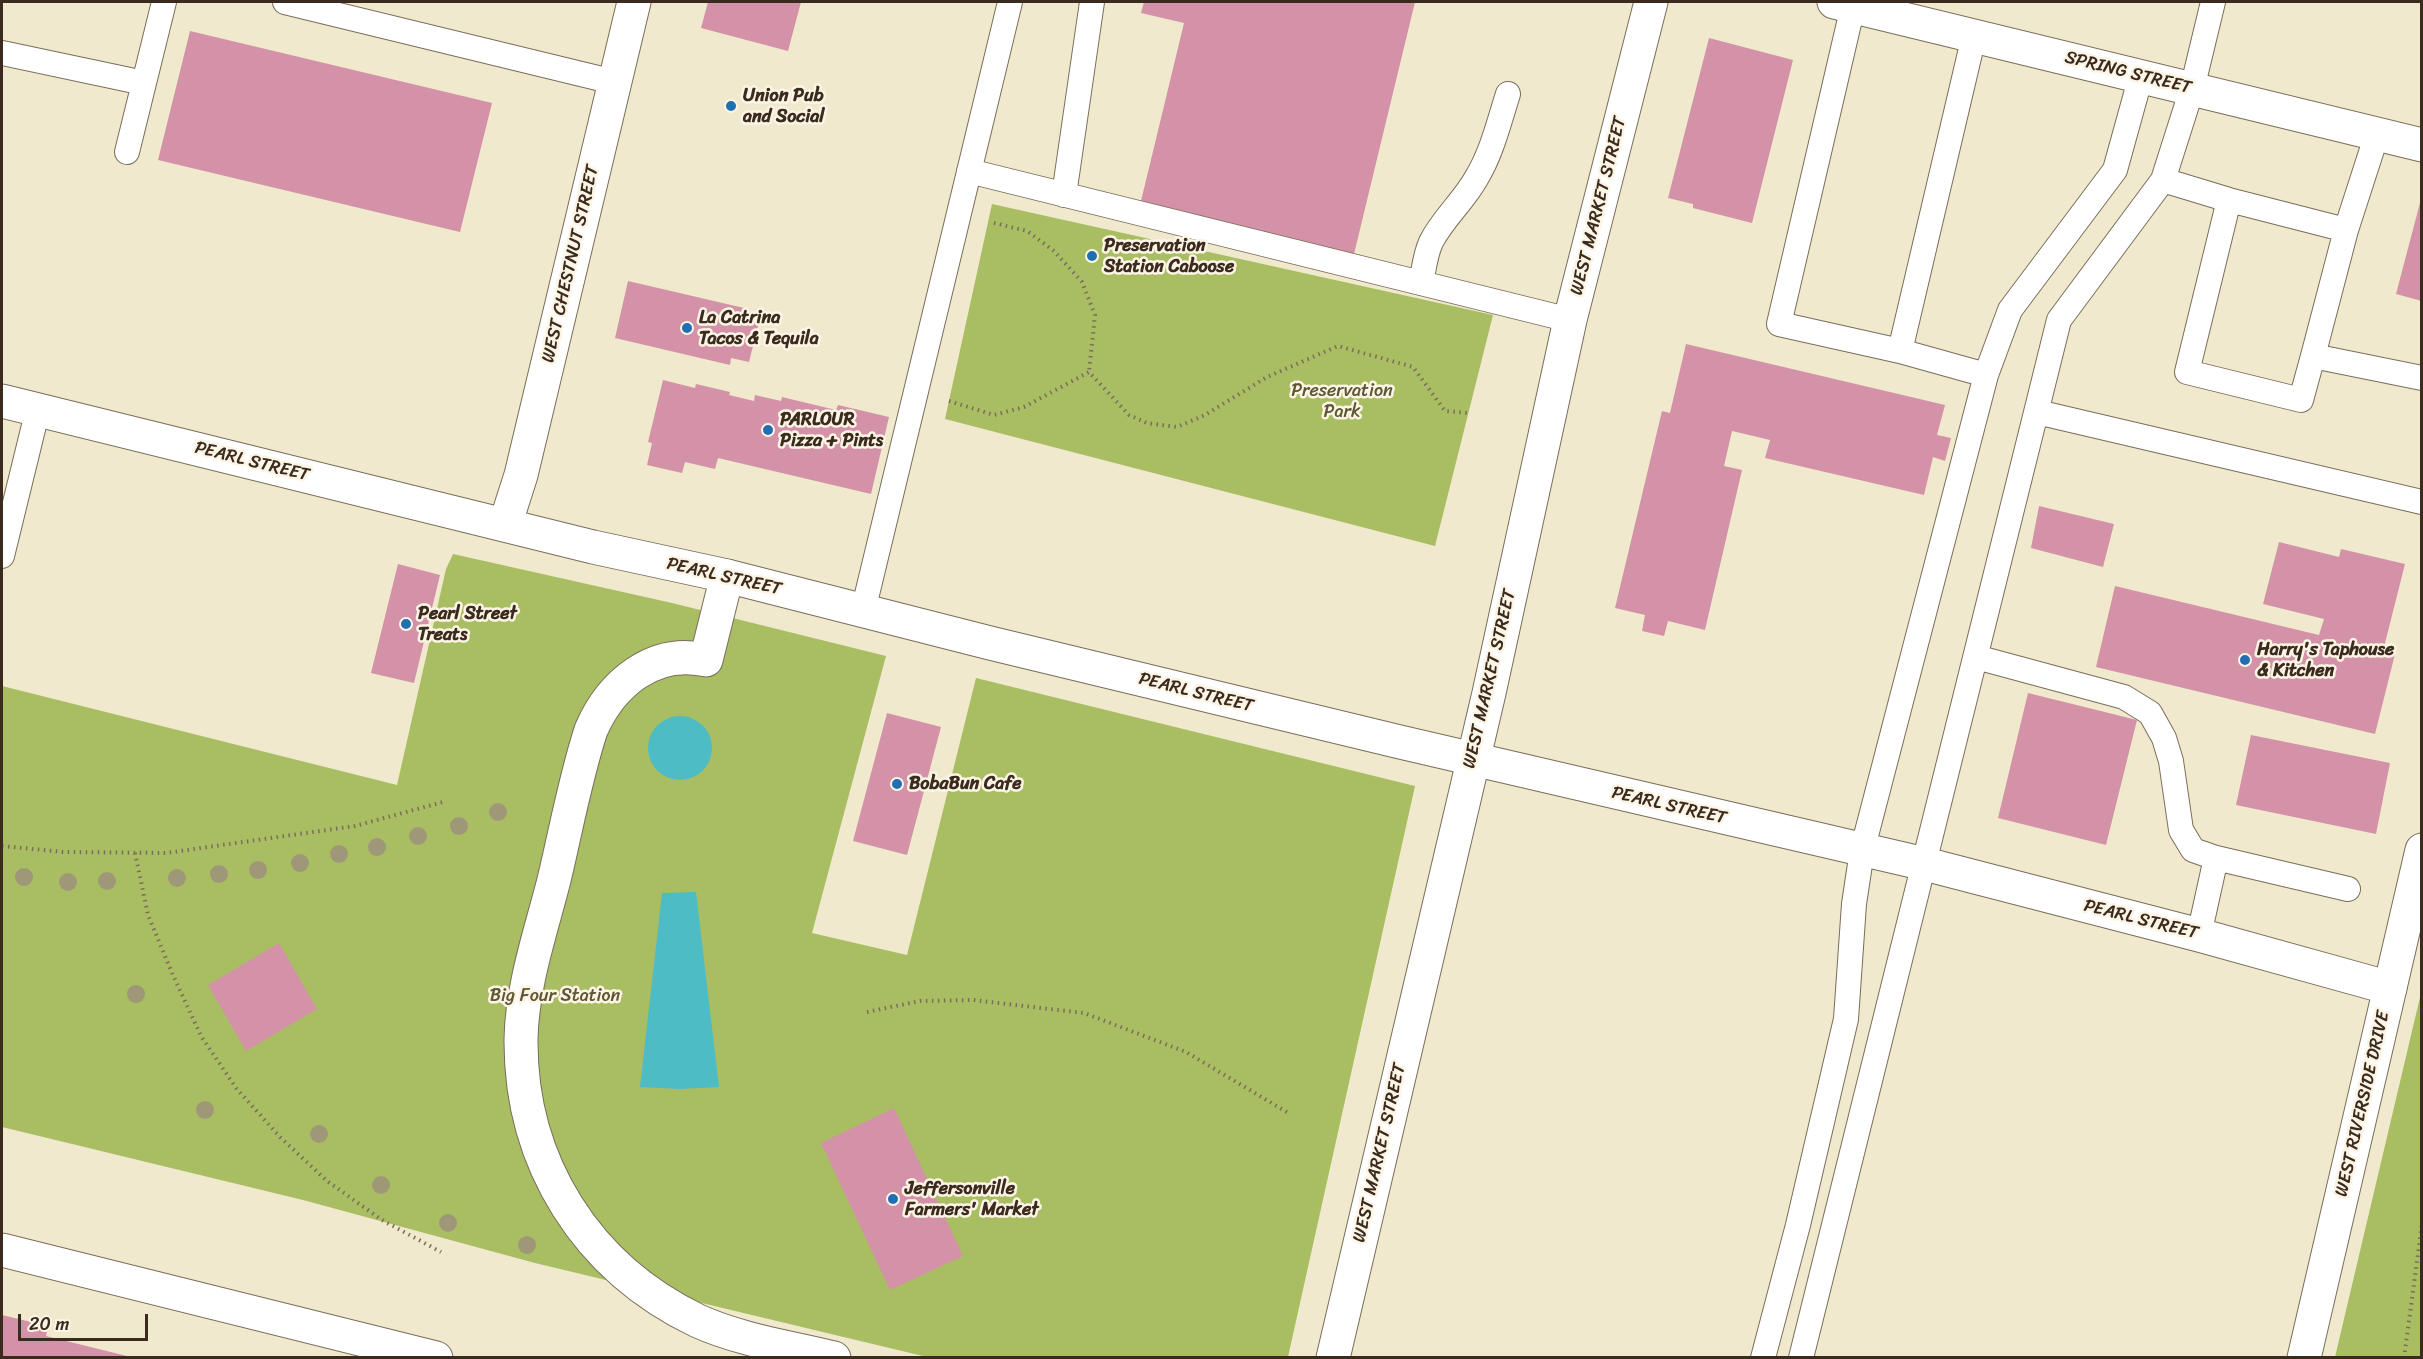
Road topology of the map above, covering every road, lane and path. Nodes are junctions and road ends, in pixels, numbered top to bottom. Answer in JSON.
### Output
{"nodes":[{"id":1,"x":164,"y":2,"type":"edge"},
{"id":2,"x":285,"y":2,"type":"edge"},
{"id":3,"x":634,"y":2,"type":"edge"},
{"id":4,"x":1010,"y":2,"type":"edge"},
{"id":5,"x":1092,"y":2,"type":"edge"},
{"id":6,"x":1651,"y":2,"type":"edge"},
{"id":7,"x":2213,"y":2,"type":"edge"},
{"id":8,"x":1844,"y":4,"type":"edge"},
{"id":9,"x":1974,"y":36,"type":"junction"},
{"id":10,"x":2,"y":52,"type":"edge"},
{"id":11,"x":2141,"y":76,"type":"junction"},
{"id":12,"x":614,"y":82,"type":"junction"},
{"id":13,"x":144,"y":83,"type":"junction"},
{"id":14,"x":2192,"y":89,"type":"junction"},
{"id":15,"x":1508,"y":94,"type":"dead end"},
{"id":16,"x":2377,"y":134,"type":"junction"},
{"id":17,"x":2421,"y":145,"type":"edge"},
{"id":18,"x":128,"y":152,"type":"dead end"},
{"id":19,"x":969,"y":171,"type":"junction"},
{"id":20,"x":2163,"y":180,"type":"junction"},
{"id":21,"x":1064,"y":195,"type":"junction"},
{"id":22,"x":2229,"y":200,"type":"junction"},
{"id":23,"x":994,"y":223,"type":"dead end"},
{"id":24,"x":2346,"y":230,"type":"junction"},
{"id":25,"x":1421,"y":283,"type":"junction"},
{"id":26,"x":1570,"y":320,"type":"junction"},
{"id":27,"x":1900,"y":351,"type":"junction"},
{"id":28,"x":2313,"y":356,"type":"junction"},
{"id":29,"x":1089,"y":372,"type":"junction"},
{"id":30,"x":1986,"y":375,"type":"junction"},
{"id":31,"x":2421,"y":378,"type":"edge"},
{"id":32,"x":2,"y":401,"type":"edge"},
{"id":33,"x":949,"y":401,"type":"dead end"},
{"id":34,"x":38,"y":410,"type":"junction"},
{"id":35,"x":2037,"y":412,"type":"junction"},
{"id":36,"x":1468,"y":413,"type":"dead end"},
{"id":37,"x":2421,"y":502,"type":"edge"},
{"id":38,"x":505,"y":525,"type":"junction"},
{"id":39,"x":2,"y":556,"type":"edge"},
{"id":40,"x":727,"y":576,"type":"junction"},
{"id":41,"x":863,"y":611,"type":"junction"},
{"id":42,"x":1976,"y":657,"type":"junction"},
{"id":43,"x":1472,"y":759,"type":"junction"},
{"id":44,"x":443,"y":802,"type":"dead end"},
{"id":45,"x":2,"y":846,"type":"edge"},
{"id":46,"x":2421,"y":850,"type":"edge"},
{"id":47,"x":1862,"y":851,"type":"junction"},
{"id":48,"x":135,"y":853,"type":"junction"},
{"id":49,"x":2217,"y":858,"type":"junction"},
{"id":50,"x":1924,"y":864,"type":"junction"},
{"id":51,"x":2348,"y":889,"type":"dead end"},
{"id":52,"x":2199,"y":935,"type":"junction"},
{"id":53,"x":2390,"y":988,"type":"junction"},
{"id":54,"x":867,"y":1012,"type":"dead end"},
{"id":55,"x":1290,"y":1114,"type":"dead end"},
{"id":56,"x":2421,"y":1224,"type":"edge"},
{"id":57,"x":2,"y":1250,"type":"edge"},
{"id":58,"x":441,"y":1252,"type":"dead end"},
{"id":59,"x":436,"y":1358,"type":"edge"},
{"id":60,"x":834,"y":1358,"type":"edge"},
{"id":61,"x":1333,"y":1358,"type":"edge"},
{"id":62,"x":1762,"y":1358,"type":"edge"},
{"id":63,"x":1801,"y":1358,"type":"edge"},
{"id":64,"x":2304,"y":1358,"type":"edge"},
{"id":65,"x":2404,"y":1358,"type":"edge"}],
"edges":[{"from":1,"to":13,"type":"lane"},
{"from":2,"to":12,"type":"lane"},
{"from":3,"to":12,"type":"street","name":"WEST CHESTNUT STREET"},
{"from":4,"to":19,"type":"lane"},
{"from":5,"to":21,"type":"lane"},
{"from":6,"to":26,"type":"street","name":"WEST MARKET STREET"},
{"from":7,"to":14,"type":"lane"},
{"from":8,"to":9,"type":"street","name":"SPRING STREET"},
{"from":8,"to":27,"type":"lane"},
{"from":9,"to":11,"type":"street","name":"SPRING STREET"},
{"from":9,"to":27,"type":"lane"},
{"from":10,"to":13,"type":"lane"},
{"from":11,"to":14,"type":"street","name":"SPRING STREET"},
{"from":11,"to":30,"type":"lane"},
{"from":12,"to":38,"type":"street","name":"WEST CHESTNUT STREET"},
{"from":13,"to":18,"type":"lane"},
{"from":14,"to":16,"type":"street","name":"SPRING STREET"},
{"from":14,"to":20,"type":"lane"},
{"from":15,"to":25,"type":"lane"},
{"from":16,"to":17,"type":"street","name":"SPRING STREET"},
{"from":16,"to":24,"type":"lane"},
{"from":19,"to":21,"type":"lane"},
{"from":19,"to":41,"type":"lane"},
{"from":20,"to":22,"type":"lane"},
{"from":20,"to":35,"type":"lane"},
{"from":21,"to":25,"type":"lane"},
{"from":22,"to":24,"type":"lane"},
{"from":22,"to":28,"type":"lane"},
{"from":23,"to":29,"type":"path"},
{"from":24,"to":28,"type":"lane"},
{"from":25,"to":26,"type":"lane"},
{"from":26,"to":43,"type":"street","name":"WEST MARKET STREET"},
{"from":27,"to":30,"type":"lane"},
{"from":28,"to":31,"type":"lane"},
{"from":29,"to":33,"type":"path"},
{"from":29,"to":36,"type":"path"},
{"from":30,"to":47,"type":"lane"},
{"from":32,"to":34,"type":"street","name":"PEARL STREET"},
{"from":34,"to":38,"type":"street","name":"PEARL STREET"},
{"from":34,"to":39,"type":"lane"},
{"from":35,"to":37,"type":"lane"},
{"from":35,"to":42,"type":"lane"},
{"from":38,"to":40,"type":"street","name":"PEARL STREET"},
{"from":40,"to":41,"type":"street","name":"PEARL STREET"},
{"from":40,"to":60,"type":"street"},
{"from":41,"to":43,"type":"street","name":"PEARL STREET"},
{"from":42,"to":49,"type":"lane"},
{"from":42,"to":50,"type":"lane"},
{"from":43,"to":47,"type":"street","name":"PEARL STREET"},
{"from":43,"to":61,"type":"street","name":"WEST MARKET STREET"},
{"from":44,"to":48,"type":"path"},
{"from":45,"to":48,"type":"path"},
{"from":46,"to":53,"type":"street","name":"WEST RIVERSIDE DRIVE"},
{"from":47,"to":50,"type":"street","name":"PEARL STREET"},
{"from":47,"to":62,"type":"lane"},
{"from":48,"to":58,"type":"path"},
{"from":49,"to":51,"type":"lane"},
{"from":49,"to":52,"type":"lane"},
{"from":50,"to":52,"type":"street","name":"PEARL STREET"},
{"from":50,"to":63,"type":"lane"},
{"from":52,"to":53,"type":"street","name":"PEARL STREET"},
{"from":53,"to":64,"type":"street","name":"WEST RIVERSIDE DRIVE"},
{"from":54,"to":55,"type":"path"},
{"from":56,"to":65,"type":"path"},
{"from":57,"to":59,"type":"street"}]}
